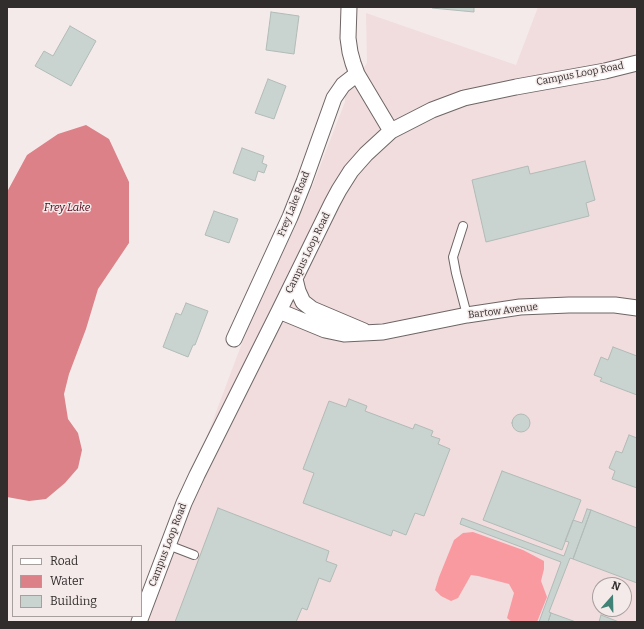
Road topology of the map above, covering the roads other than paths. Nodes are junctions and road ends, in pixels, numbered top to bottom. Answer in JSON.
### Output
{"nodes":[{"id":1,"x":350,"y":7,"type":"edge"},
{"id":2,"x":637,"y":63,"type":"edge"},
{"id":3,"x":358,"y":74,"type":"junction"},
{"id":4,"x":391,"y":131,"type":"junction"},
{"id":5,"x":463,"y":226,"type":"dead end"},
{"id":6,"x":295,"y":279,"type":"junction"},
{"id":7,"x":637,"y":308,"type":"edge"},
{"id":8,"x":279,"y":311,"type":"junction"},
{"id":9,"x":467,"y":315,"type":"junction"},
{"id":10,"x":370,"y":333,"type":"junction"},
{"id":11,"x":234,"y":340,"type":"dead end"},
{"id":12,"x":168,"y":545,"type":"junction"},
{"id":13,"x":194,"y":555,"type":"dead end"},
{"id":14,"x":142,"y":614,"type":"edge"}],
"edges":[{"from":1,"to":3,"type":"street"},
{"from":2,"to":4,"type":"street","name":"Campus Loop Road"},
{"from":3,"to":4,"type":"street"},
{"from":3,"to":11,"type":"street","name":"Frey Lake Road"},
{"from":4,"to":6,"type":"street","name":"Campus Loop Road"},
{"from":5,"to":9,"type":"lane"},
{"from":6,"to":8,"type":"street","name":"Campus Loop Road"},
{"from":6,"to":10,"type":"street","name":"Bartow Avenue"},
{"from":7,"to":9,"type":"street","name":"Bartow Avenue"},
{"from":8,"to":10,"type":"street","name":"Bartow Avenue"},
{"from":8,"to":12,"type":"street","name":"Campus Loop Road"},
{"from":9,"to":10,"type":"street","name":"Bartow Avenue"},
{"from":12,"to":13,"type":"lane"},
{"from":12,"to":14,"type":"street","name":"Campus Loop Road"}]}
